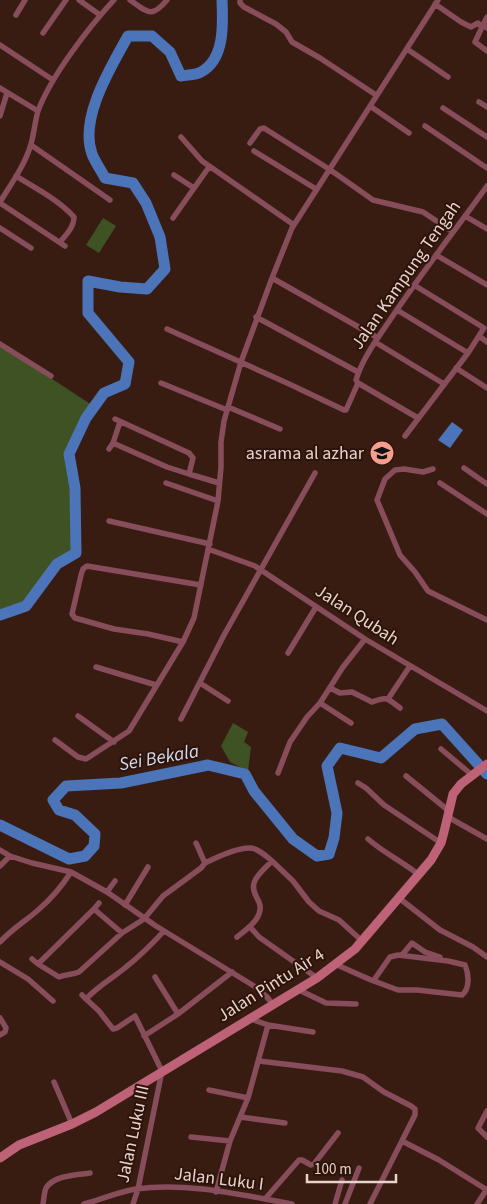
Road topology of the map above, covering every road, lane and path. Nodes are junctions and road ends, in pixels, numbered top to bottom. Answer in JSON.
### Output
{"nodes":[{"id":1,"x":25,"y":0,"type":"edge"},
{"id":2,"x":66,"y":0,"type":"edge"},
{"id":3,"x":79,"y":0,"type":"edge"},
{"id":4,"x":114,"y":0,"type":"edge"},
{"id":5,"x":130,"y":0,"type":"edge"},
{"id":6,"x":167,"y":0,"type":"edge"},
{"id":7,"x":240,"y":0,"type":"edge"},
{"id":8,"x":436,"y":2,"type":"edge"},
{"id":9,"x":16,"y":15,"type":"dead end"},
{"id":10,"x":100,"y":15,"type":"junction"},
{"id":11,"x":487,"y":17,"type":"edge"},
{"id":12,"x":484,"y":27,"type":"edge"},
{"id":13,"x":43,"y":33,"type":"dead end"},
{"id":14,"x":0,"y":45,"type":"edge"},
{"id":15,"x":407,"y":49,"type":"junction"},
{"id":16,"x":487,"y":51,"type":"edge"},
{"id":17,"x":448,"y":77,"type":"dead end"},
{"id":18,"x":53,"y":80,"type":"junction"},
{"id":19,"x":0,"y":88,"type":"edge"},
{"id":20,"x":7,"y":93,"type":"junction"},
{"id":21,"x":376,"y":96,"type":"junction"},
{"id":22,"x":479,"y":102,"type":"dead end"},
{"id":23,"x":370,"y":106,"type":"junction"},
{"id":24,"x":487,"y":107,"type":"edge"},
{"id":25,"x":443,"y":108,"type":"dead end"},
{"id":26,"x":38,"y":111,"type":"junction"},
{"id":27,"x":0,"y":116,"type":"edge"},
{"id":28,"x":425,"y":126,"type":"dead end"},
{"id":29,"x":410,"y":133,"type":"dead end"},
{"id":30,"x":182,"y":137,"type":"dead end"},
{"id":31,"x":487,"y":137,"type":"edge"},
{"id":32,"x":250,"y":143,"type":"dead end"},
{"id":33,"x":31,"y":145,"type":"junction"},
{"id":34,"x":254,"y":151,"type":"dead end"},
{"id":35,"x":210,"y":167,"type":"junction"},
{"id":36,"x":487,"y":168,"type":"edge"},
{"id":37,"x":329,"y":169,"type":"junction"},
{"id":38,"x":174,"y":175,"type":"dead end"},
{"id":39,"x":16,"y":176,"type":"junction"},
{"id":40,"x":487,"y":186,"type":"edge"},
{"id":41,"x":194,"y":188,"type":"junction"},
{"id":42,"x":316,"y":189,"type":"junction"},
{"id":43,"x":110,"y":200,"type":"dead end"},
{"id":44,"x":0,"y":202,"type":"edge"},
{"id":45,"x":465,"y":216,"type":"junction"},
{"id":46,"x":173,"y":218,"type":"dead end"},
{"id":47,"x":294,"y":225,"type":"junction"},
{"id":48,"x":0,"y":228,"type":"edge"},
{"id":49,"x":487,"y":229,"type":"edge"},
{"id":50,"x":453,"y":232,"type":"junction"},
{"id":51,"x":31,"y":248,"type":"dead end"},
{"id":52,"x":436,"y":255,"type":"junction"},
{"id":53,"x":272,"y":278,"type":"junction"},
{"id":54,"x":414,"y":285,"type":"junction"},
{"id":55,"x":487,"y":285,"type":"edge"},
{"id":56,"x":397,"y":310,"type":"junction"},
{"id":57,"x":256,"y":317,"type":"junction"},
{"id":58,"x":167,"y":330,"type":"dead end"},
{"id":59,"x":479,"y":336,"type":"junction"},
{"id":60,"x":377,"y":340,"type":"junction"},
{"id":61,"x":487,"y":342,"type":"edge"},
{"id":62,"x":0,"y":344,"type":"edge"},
{"id":63,"x":468,"y":352,"type":"junction"},
{"id":64,"x":240,"y":362,"type":"junction"},
{"id":65,"x":456,"y":368,"type":"junction"},
{"id":66,"x":358,"y":372,"type":"junction"},
{"id":67,"x":51,"y":376,"type":"dead end"},
{"id":68,"x":161,"y":383,"type":"dead end"},
{"id":69,"x":358,"y":383,"type":"junction"},
{"id":70,"x":444,"y":384,"type":"junction"},
{"id":71,"x":487,"y":388,"type":"edge"},
{"id":72,"x":228,"y":408,"type":"junction"},
{"id":73,"x":418,"y":418,"type":"junction"},
{"id":74,"x":280,"y":429,"type":"dead end"},
{"id":75,"x":405,"y":436,"type":"dead end"},
{"id":76,"x":113,"y":443,"type":"junction"},
{"id":77,"x":109,"y":449,"type":"dead end"},
{"id":78,"x":464,"y":468,"type":"dead end"},
{"id":79,"x":433,"y":469,"type":"dead end"},
{"id":80,"x":316,"y":473,"type":"dead end"},
{"id":81,"x":189,"y":474,"type":"junction"},
{"id":82,"x":166,"y":483,"type":"dead end"},
{"id":83,"x":219,"y":483,"type":"junction"},
{"id":84,"x":440,"y":483,"type":"dead end"},
{"id":85,"x":487,"y":484,"type":"edge"},
{"id":86,"x":218,"y":501,"type":"junction"},
{"id":87,"x":487,"y":514,"type":"edge"},
{"id":88,"x":109,"y":521,"type":"dead end"},
{"id":89,"x":209,"y":546,"type":"junction"},
{"id":90,"x":261,"y":570,"type":"junction"},
{"id":91,"x":201,"y":585,"type":"junction"},
{"id":92,"x":316,"y":607,"type":"junction"},
{"id":93,"x":487,"y":620,"type":"edge"},
{"id":94,"x":365,"y":639,"type":"junction"},
{"id":95,"x":183,"y":642,"type":"junction"},
{"id":96,"x":288,"y":653,"type":"dead end"},
{"id":97,"x":410,"y":666,"type":"junction"},
{"id":98,"x":96,"y":667,"type":"dead end"},
{"id":99,"x":200,"y":684,"type":"junction"},
{"id":100,"x":156,"y":685,"type":"junction"},
{"id":101,"x":330,"y":688,"type":"junction"},
{"id":102,"x":388,"y":700,"type":"junction"},
{"id":103,"x":228,"y":701,"type":"dead end"},
{"id":104,"x":320,"y":703,"type":"junction"},
{"id":105,"x":400,"y":708,"type":"dead end"},
{"id":106,"x":487,"y":711,"type":"edge"},
{"id":107,"x":78,"y":716,"type":"dead end"},
{"id":108,"x":181,"y":719,"type":"dead end"},
{"id":109,"x":351,"y":723,"type":"dead end"},
{"id":110,"x":55,"y":740,"type":"dead end"},
{"id":111,"x":114,"y":742,"type":"junction"},
{"id":112,"x":441,"y":749,"type":"dead end"},
{"id":113,"x":487,"y":764,"type":"edge"},
{"id":114,"x":278,"y":773,"type":"dead end"},
{"id":115,"x":473,"y":774,"type":"junction"},
{"id":116,"x":406,"y":776,"type":"dead end"},
{"id":117,"x":358,"y":783,"type":"dead end"},
{"id":118,"x":448,"y":814,"type":"junction"},
{"id":119,"x":368,"y":839,"type":"dead end"},
{"id":120,"x":487,"y":839,"type":"edge"},
{"id":121,"x":196,"y":843,"type":"dead end"},
{"id":122,"x":441,"y":843,"type":"junction"},
{"id":123,"x":0,"y":850,"type":"edge"},
{"id":124,"x":10,"y":856,"type":"junction"},
{"id":125,"x":272,"y":861,"type":"junction"},
{"id":126,"x":205,"y":863,"type":"junction"},
{"id":127,"x":0,"y":866,"type":"edge"},
{"id":128,"x":148,"y":867,"type":"dead end"},
{"id":129,"x":71,"y":872,"type":"junction"},
{"id":130,"x":419,"y":874,"type":"junction"},
{"id":131,"x":115,"y":881,"type":"dead end"},
{"id":132,"x":107,"y":892,"type":"junction"},
{"id":133,"x":399,"y":898,"type":"junction"},
{"id":134,"x":99,"y":903,"type":"dead end"},
{"id":135,"x":126,"y":905,"type":"junction"},
{"id":136,"x":94,"y":910,"type":"junction"},
{"id":137,"x":144,"y":918,"type":"junction"},
{"id":138,"x":250,"y":927,"type":"junction"},
{"id":139,"x":164,"y":931,"type":"junction"},
{"id":140,"x":122,"y":934,"type":"junction"},
{"id":141,"x":237,"y":937,"type":"dead end"},
{"id":142,"x":361,"y":940,"type":"junction"},
{"id":143,"x":0,"y":942,"type":"edge"},
{"id":144,"x":402,"y":956,"type":"junction"},
{"id":145,"x":487,"y":957,"type":"edge"},
{"id":146,"x":32,"y":959,"type":"dead end"},
{"id":147,"x":448,"y":961,"type":"junction"},
{"id":148,"x":0,"y":962,"type":"edge"},
{"id":149,"x":38,"y":964,"type":"junction"},
{"id":150,"x":335,"y":964,"type":"junction"},
{"id":151,"x":232,"y":972,"type":"junction"},
{"id":152,"x":155,"y":976,"type":"dead end"},
{"id":153,"x":317,"y":978,"type":"junction"},
{"id":154,"x":374,"y":980,"type":"junction"},
{"id":155,"x":297,"y":989,"type":"junction"},
{"id":156,"x":53,"y":1001,"type":"dead end"},
{"id":157,"x":356,"y":1004,"type":"dead end"},
{"id":158,"x":273,"y":1005,"type":"junction"},
{"id":159,"x":178,"y":1014,"type":"junction"},
{"id":160,"x":0,"y":1018,"type":"edge"},
{"id":161,"x":251,"y":1019,"type":"junction"},
{"id":162,"x":268,"y":1026,"type":"junction"},
{"id":163,"x":313,"y":1032,"type":"dead end"},
{"id":164,"x":0,"y":1035,"type":"edge"},
{"id":165,"x":144,"y":1036,"type":"junction"},
{"id":166,"x":259,"y":1061,"type":"junction"},
{"id":167,"x":162,"y":1071,"type":"junction"},
{"id":168,"x":54,"y":1082,"type":"dead end"},
{"id":169,"x":209,"y":1090,"type":"dead end"},
{"id":170,"x":248,"y":1098,"type":"junction"},
{"id":171,"x":487,"y":1111,"type":"edge"},
{"id":172,"x":240,"y":1117,"type":"junction"},
{"id":173,"x":285,"y":1123,"type":"dead end"},
{"id":174,"x":72,"y":1124,"type":"junction"},
{"id":175,"x":338,"y":1133,"type":"dead end"},
{"id":176,"x":191,"y":1137,"type":"dead end"},
{"id":177,"x":487,"y":1137,"type":"edge"},
{"id":178,"x":402,"y":1141,"type":"junction"},
{"id":179,"x":230,"y":1142,"type":"junction"},
{"id":180,"x":0,"y":1158,"type":"edge"},
{"id":181,"x":359,"y":1168,"type":"dead end"},
{"id":182,"x":90,"y":1173,"type":"dead end"},
{"id":183,"x":342,"y":1180,"type":"dead end"},
{"id":184,"x":138,"y":1189,"type":"junction"},
{"id":185,"x":487,"y":1189,"type":"edge"},
{"id":186,"x":216,"y":1192,"type":"junction"},
{"id":187,"x":264,"y":1200,"type":"junction"},
{"id":188,"x":277,"y":1203,"type":"edge"},
{"id":189,"x":43,"y":1204,"type":"edge"},
{"id":190,"x":84,"y":1204,"type":"edge"},
{"id":191,"x":133,"y":1204,"type":"edge"},
{"id":192,"x":292,"y":1204,"type":"edge"},
{"id":193,"x":335,"y":1204,"type":"edge"},
{"id":194,"x":345,"y":1204,"type":"edge"},
{"id":195,"x":370,"y":1204,"type":"edge"},
{"id":196,"x":477,"y":1204,"type":"edge"}],
"edges":[{"from":1,"to":9,"type":"street"},
{"from":2,"to":13,"type":"street"},
{"from":3,"to":10,"type":"street"},
{"from":4,"to":10,"type":"street"},
{"from":5,"to":6,"type":"street"},
{"from":7,"to":21,"type":"street"},
{"from":8,"to":12,"type":"street"},
{"from":8,"to":15,"type":"street"},
{"from":10,"to":18,"type":"street"},
{"from":11,"to":12,"type":"street"},
{"from":12,"to":16,"type":"street"},
{"from":14,"to":18,"type":"street"},
{"from":15,"to":17,"type":"street"},
{"from":15,"to":21,"type":"street"},
{"from":18,"to":26,"type":"street"},
{"from":19,"to":20,"type":"street"},
{"from":20,"to":26,"type":"street"},
{"from":20,"to":27,"type":"street"},
{"from":21,"to":23,"type":"street"},
{"from":22,"to":24,"type":"street"},
{"from":23,"to":29,"type":"street"},
{"from":23,"to":37,"type":"street"},
{"from":25,"to":31,"type":"street"},
{"from":26,"to":33,"type":"street"},
{"from":28,"to":36,"type":"street"},
{"from":30,"to":35,"type":"street"},
{"from":32,"to":37,"type":"street"},
{"from":33,"to":39,"type":"street"},
{"from":33,"to":43,"type":"street"},
{"from":34,"to":42,"type":"street"},
{"from":35,"to":41,"type":"street"},
{"from":35,"to":47,"type":"street"},
{"from":37,"to":42,"type":"street"},
{"from":37,"to":50,"type":"street"},
{"from":38,"to":41,"type":"street"},
{"from":39,"to":44,"type":"street"},
{"from":39,"to":44,"type":"street"},
{"from":40,"to":45,"type":"street","name":"Jalan Kampung Tengah"},
{"from":41,"to":46,"type":"street"},
{"from":42,"to":47,"type":"street"},
{"from":45,"to":49,"type":"street"},
{"from":45,"to":50,"type":"street","name":"Jalan Kampung Tengah"},
{"from":47,"to":53,"type":"street"},
{"from":48,"to":51,"type":"street"},
{"from":50,"to":52,"type":"street","name":"Jalan Kampung Tengah"},
{"from":52,"to":54,"type":"street","name":"Jalan Kampung Tengah"},
{"from":52,"to":55,"type":"street"},
{"from":53,"to":57,"type":"street"},
{"from":53,"to":60,"type":"street"},
{"from":54,"to":56,"type":"street","name":"Jalan Kampung Tengah"},
{"from":54,"to":59,"type":"street"},
{"from":56,"to":60,"type":"street","name":"Jalan Kampung Tengah"},
{"from":56,"to":63,"type":"street"},
{"from":57,"to":64,"type":"street"},
{"from":57,"to":66,"type":"street"},
{"from":58,"to":64,"type":"street"},
{"from":59,"to":61,"type":"street"},
{"from":59,"to":63,"type":"street"},
{"from":60,"to":66,"type":"street","name":"Jalan Kampung Tengah"},
{"from":60,"to":70,"type":"street"},
{"from":62,"to":67,"type":"street"},
{"from":63,"to":65,"type":"street"},
{"from":64,"to":69,"type":"street"},
{"from":64,"to":72,"type":"street"},
{"from":65,"to":70,"type":"street"},
{"from":65,"to":71,"type":"street"},
{"from":66,"to":69,"type":"street","name":"Jalan Kampung Tengah"},
{"from":68,"to":72,"type":"street"},
{"from":69,"to":73,"type":"street"},
{"from":70,"to":73,"type":"street"},
{"from":72,"to":74,"type":"street"},
{"from":72,"to":83,"type":"street"},
{"from":73,"to":75,"type":"street"},
{"from":76,"to":77,"type":"street"},
{"from":76,"to":81,"type":"street"},
{"from":76,"to":81,"type":"street"},
{"from":78,"to":85,"type":"street"},
{"from":79,"to":93,"type":"street"},
{"from":80,"to":90,"type":"street"},
{"from":81,"to":83,"type":"street"},
{"from":82,"to":86,"type":"street"},
{"from":83,"to":86,"type":"street"},
{"from":84,"to":87,"type":"street"},
{"from":86,"to":89,"type":"street"},
{"from":88,"to":89,"type":"street","name":"Jalan Qubah"},
{"from":89,"to":90,"type":"street","name":"Jalan Qubah"},
{"from":89,"to":91,"type":"street"},
{"from":90,"to":92,"type":"street","name":"Jalan Qubah"},
{"from":90,"to":99,"type":"street"},
{"from":91,"to":95,"type":"street"},
{"from":91,"to":95,"type":"street"},
{"from":92,"to":94,"type":"street","name":"Jalan Qubah"},
{"from":92,"to":96,"type":"street"},
{"from":94,"to":97,"type":"street","name":"Jalan Qubah"},
{"from":94,"to":101,"type":"street"},
{"from":95,"to":100,"type":"street"},
{"from":97,"to":102,"type":"street"},
{"from":97,"to":106,"type":"street","name":"Jalan Qubah"},
{"from":98,"to":100,"type":"street"},
{"from":99,"to":103,"type":"street"},
{"from":99,"to":108,"type":"street"},
{"from":100,"to":111,"type":"street"},
{"from":101,"to":102,"type":"street"},
{"from":101,"to":104,"type":"street"},
{"from":102,"to":105,"type":"street"},
{"from":104,"to":109,"type":"street"},
{"from":104,"to":114,"type":"street"},
{"from":107,"to":111,"type":"street"},
{"from":110,"to":111,"type":"street"},
{"from":112,"to":115,"type":"street"},
{"from":113,"to":115,"type":"main road","name":"Jalan Pintu Air 4"},
{"from":115,"to":118,"type":"main road","name":"Jalan Pintu Air 4"},
{"from":116,"to":118,"type":"street"},
{"from":117,"to":122,"type":"street"},
{"from":118,"to":120,"type":"street"},
{"from":118,"to":122,"type":"main road","name":"Jalan Pintu Air 4"},
{"from":119,"to":130,"type":"street"},
{"from":121,"to":126,"type":"street"},
{"from":122,"to":130,"type":"main road","name":"Jalan Pintu Air 4"},
{"from":123,"to":124,"type":"street"},
{"from":124,"to":127,"type":"street"},
{"from":124,"to":129,"type":"street"},
{"from":125,"to":126,"type":"street"},
{"from":125,"to":138,"type":"street"},
{"from":125,"to":142,"type":"street"},
{"from":126,"to":137,"type":"street"},
{"from":128,"to":135,"type":"street"},
{"from":129,"to":132,"type":"street"},
{"from":129,"to":143,"type":"street"},
{"from":130,"to":133,"type":"main road","name":"Jalan Pintu Air 4"},
{"from":131,"to":132,"type":"street"},
{"from":132,"to":135,"type":"street"},
{"from":133,"to":142,"type":"main road","name":"Jalan Pintu Air 4"},
{"from":133,"to":145,"type":"street"},
{"from":134,"to":136,"type":"street"},
{"from":135,"to":137,"type":"street"},
{"from":136,"to":140,"type":"street"},
{"from":136,"to":149,"type":"street"},
{"from":137,"to":139,"type":"street"},
{"from":137,"to":140,"type":"street"},
{"from":138,"to":141,"type":"street"},
{"from":138,"to":153,"type":"street"},
{"from":139,"to":151,"type":"street"},
{"from":139,"to":165,"type":"street"},
{"from":140,"to":149,"type":"street"},
{"from":142,"to":150,"type":"main road","name":"Jalan Pintu Air 4"},
{"from":144,"to":147,"type":"street"},
{"from":144,"to":147,"type":"street"},
{"from":144,"to":154,"type":"street"},
{"from":146,"to":149,"type":"street"},
{"from":147,"to":154,"type":"street"},
{"from":148,"to":156,"type":"street"},
{"from":150,"to":153,"type":"main road","name":"Jalan Pintu Air 4"},
{"from":150,"to":154,"type":"street"},
{"from":151,"to":158,"type":"street"},
{"from":151,"to":159,"type":"street"},
{"from":152,"to":159,"type":"street"},
{"from":153,"to":155,"type":"main road","name":"Jalan Pintu Air 4"},
{"from":155,"to":157,"type":"street"},
{"from":155,"to":158,"type":"main road","name":"Jalan Pintu Air 4"},
{"from":158,"to":161,"type":"main road","name":"Jalan Pintu Air 4"},
{"from":159,"to":165,"type":"street"},
{"from":160,"to":164,"type":"street"},
{"from":161,"to":162,"type":"street"},
{"from":161,"to":167,"type":"main road","name":"Jalan Pintu Air 4"},
{"from":162,"to":163,"type":"street"},
{"from":162,"to":166,"type":"street"},
{"from":165,"to":167,"type":"street"},
{"from":166,"to":170,"type":"street"},
{"from":166,"to":178,"type":"street"},
{"from":167,"to":174,"type":"main road","name":"Jalan Pintu Air 4"},
{"from":167,"to":184,"type":"street","name":"Jalan Luku III"},
{"from":168,"to":174,"type":"street"},
{"from":169,"to":170,"type":"street"},
{"from":170,"to":172,"type":"street"},
{"from":171,"to":177,"type":"street"},
{"from":172,"to":173,"type":"street"},
{"from":172,"to":179,"type":"street"},
{"from":174,"to":180,"type":"main road","name":"Jalan Pintu Air 4"},
{"from":175,"to":187,"type":"street"},
{"from":176,"to":179,"type":"street"},
{"from":178,"to":185,"type":"street"},
{"from":178,"to":195,"type":"street"},
{"from":179,"to":186,"type":"street"},
{"from":181,"to":194,"type":"street"},
{"from":182,"to":189,"type":"street"},
{"from":183,"to":193,"type":"street"},
{"from":184,"to":186,"type":"street","name":"Jalan Luku I"},
{"from":184,"to":190,"type":"street","name":"Jalan Luku I"},
{"from":184,"to":191,"type":"street","name":"Jalan Luku III"},
{"from":185,"to":196,"type":"street"},
{"from":186,"to":187,"type":"street","name":"Jalan Luku I"},
{"from":187,"to":188,"type":"street","name":"Jalan Luku I"},
{"from":188,"to":192,"type":"street","name":"Jalan Luku I"}]}
